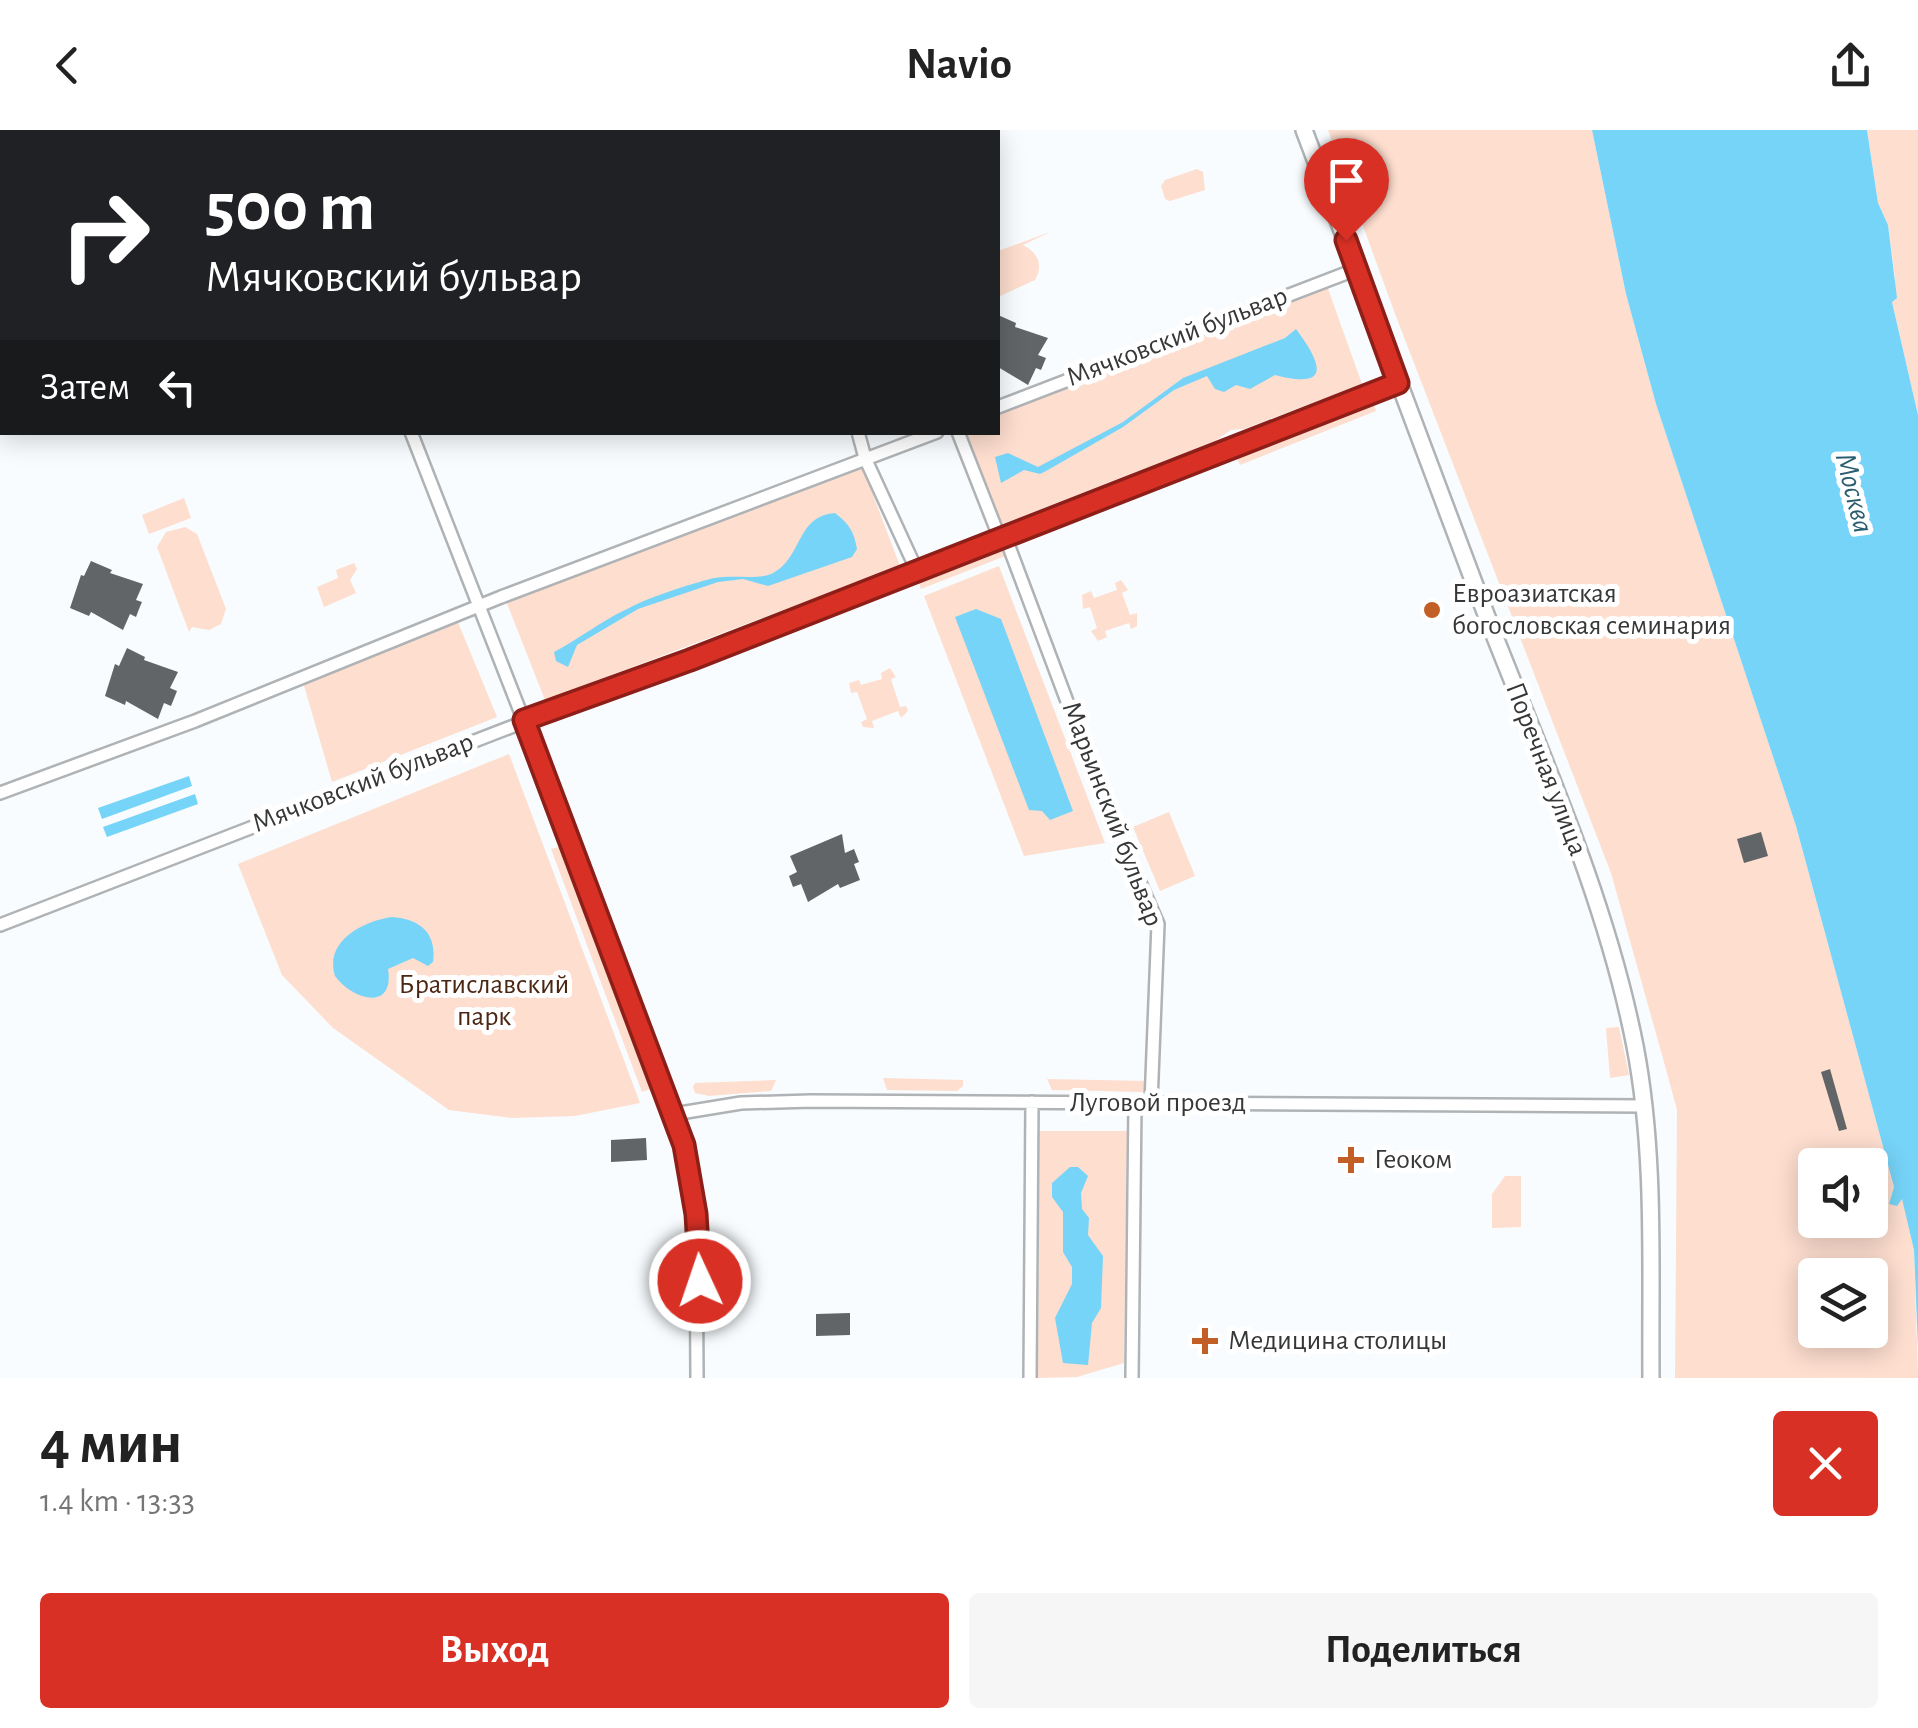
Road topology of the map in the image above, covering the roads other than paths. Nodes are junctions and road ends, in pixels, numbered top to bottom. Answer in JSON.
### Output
{"nodes":[{"id":1,"x":1304,"y":130,"type":"edge"},
{"id":2,"x":1356,"y":269,"type":"junction"},
{"id":3,"x":1398,"y":383,"type":"junction"},
{"id":4,"x":1000,"y":406,"type":"edge"},
{"id":5,"x":412,"y":435,"type":"edge"},
{"id":6,"x":859,"y":435,"type":"edge"},
{"id":7,"x":928,"y":435,"type":"edge"},
{"id":8,"x":959,"y":435,"type":"edge"},
{"id":9,"x":865,"y":458,"type":"junction"},
{"id":10,"x":1003,"y":538,"type":"junction"},
{"id":11,"x":917,"y":572,"type":"junction"},
{"id":12,"x":478,"y":607,"type":"junction"},
{"id":13,"x":524,"y":720,"type":"junction"},
{"id":14,"x":0,"y":793,"type":"edge"},
{"id":15,"x":0,"y":925,"type":"edge"},
{"id":16,"x":1032,"y":1102,"type":"junction"},
{"id":17,"x":1135,"y":1103,"type":"junction"},
{"id":18,"x":1151,"y":1103,"type":"junction"},
{"id":19,"x":1644,"y":1106,"type":"junction"},
{"id":20,"x":674,"y":1114,"type":"junction"},
{"id":21,"x":698,"y":1378,"type":"edge"},
{"id":22,"x":1030,"y":1378,"type":"edge"},
{"id":23,"x":1132,"y":1378,"type":"edge"},
{"id":24,"x":1652,"y":1378,"type":"edge"}],
"edges":[{"from":1,"to":2,"type":"main road","name":"Поречная улица"},
{"from":2,"to":3,"type":"main road","name":"Поречная улица"},
{"from":2,"to":4,"type":"street","name":"Мячковский бульвар"},
{"from":3,"to":10,"type":"street","name":"Мячковский бульвар"},
{"from":3,"to":19,"type":"main road","name":"Поречная улица"},
{"from":5,"to":12,"type":"street"},
{"from":6,"to":9,"type":"street"},
{"from":7,"to":9,"type":"street"},
{"from":8,"to":10,"type":"street","name":"Марьинский бульвар"},
{"from":9,"to":11,"type":"street"},
{"from":9,"to":12,"type":"street"},
{"from":10,"to":11,"type":"street","name":"Мячковский бульвар"},
{"from":10,"to":18,"type":"street","name":"Марьинский бульвар"},
{"from":11,"to":13,"type":"street","name":"Мячковский бульвар"},
{"from":12,"to":13,"type":"street"},
{"from":12,"to":14,"type":"street"},
{"from":13,"to":15,"type":"street","name":"Мячковский бульвар"},
{"from":13,"to":20,"type":"street"},
{"from":16,"to":17,"type":"street","name":"Луговой проезд"},
{"from":16,"to":20,"type":"street","name":"Луговой проезд"},
{"from":16,"to":22,"type":"street"},
{"from":17,"to":18,"type":"street","name":"Луговой проезд"},
{"from":17,"to":23,"type":"street"},
{"from":18,"to":19,"type":"street","name":"Луговой проезд"},
{"from":19,"to":24,"type":"main road","name":"Поречная улица"},
{"from":20,"to":21,"type":"street"}]}
